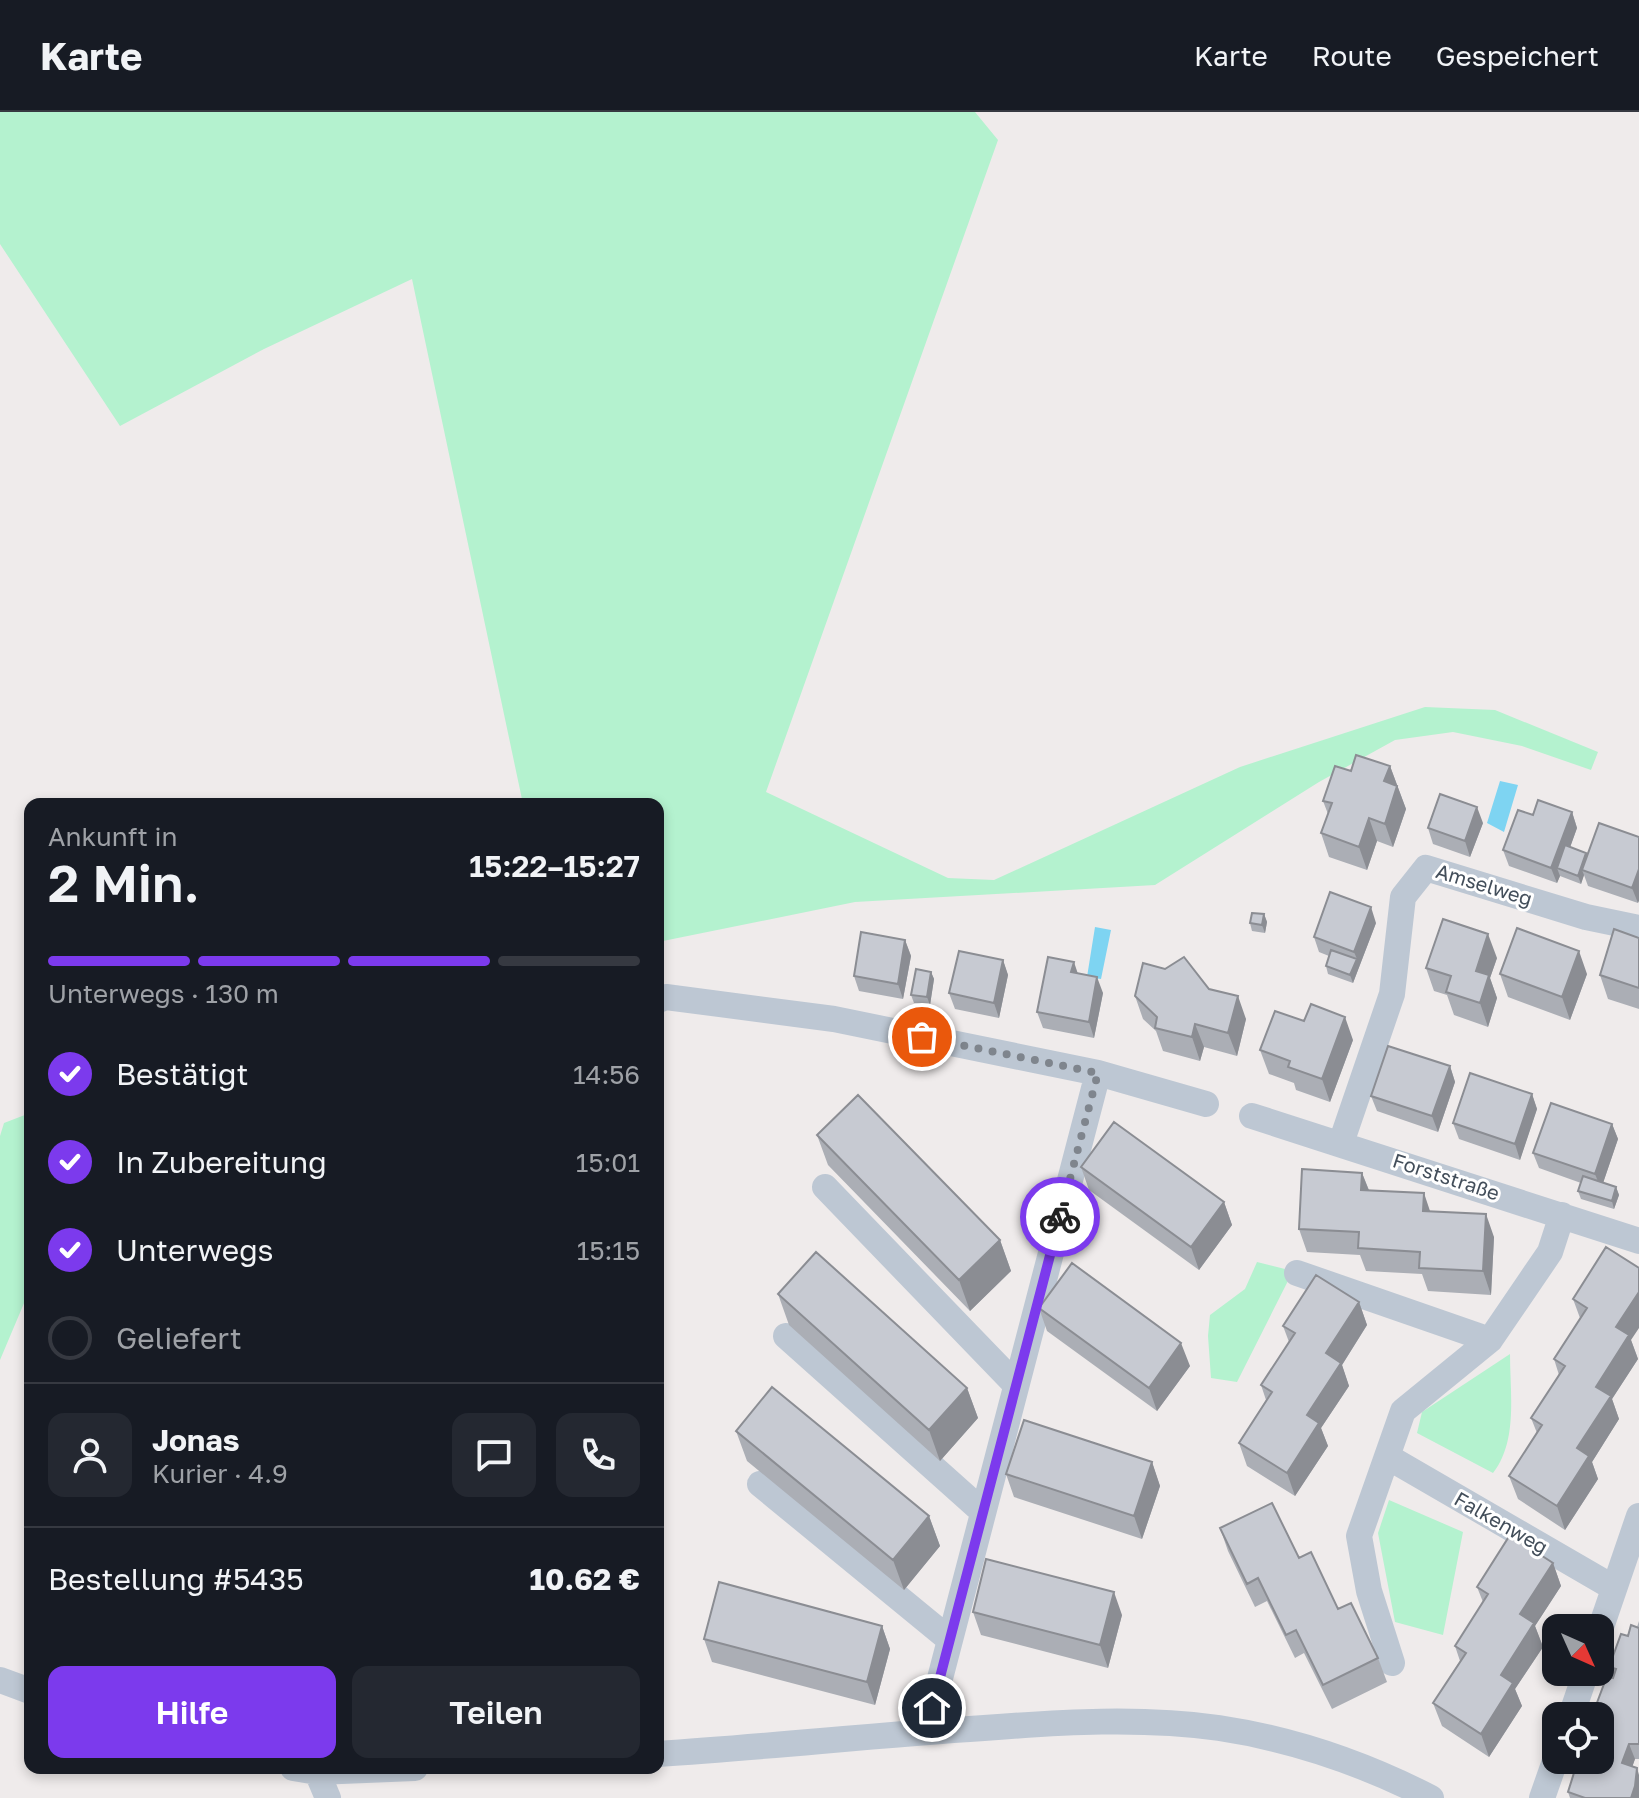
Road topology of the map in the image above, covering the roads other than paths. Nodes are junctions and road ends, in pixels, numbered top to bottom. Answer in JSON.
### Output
{"nodes":[{"id":1,"x":1639,"y":928,"type":"edge"},
{"id":2,"x":664,"y":998,"type":"edge"},
{"id":3,"x":1098,"y":1073,"type":"junction"},
{"id":4,"x":1206,"y":1104,"type":"dead end"},
{"id":5,"x":1252,"y":1116,"type":"dead end"},
{"id":6,"x":1341,"y":1143,"type":"junction"},
{"id":7,"x":825,"y":1187,"type":"dead end"},
{"id":8,"x":1562,"y":1215,"type":"junction"},
{"id":9,"x":1639,"y":1241,"type":"edge"},
{"id":10,"x":1297,"y":1273,"type":"dead end"},
{"id":11,"x":786,"y":1336,"type":"dead end"},
{"id":12,"x":1490,"y":1340,"type":"junction"},
{"id":13,"x":1016,"y":1385,"type":"junction"},
{"id":14,"x":1388,"y":1457,"type":"junction"},
{"id":15,"x":760,"y":1484,"type":"dead end"},
{"id":16,"x":983,"y":1512,"type":"junction"},
{"id":17,"x":1639,"y":1516,"type":"edge"},
{"id":18,"x":1614,"y":1588,"type":"junction"},
{"id":19,"x":1605,"y":1614,"type":"edge"},
{"id":20,"x":950,"y":1640,"type":"junction"},
{"id":21,"x":1392,"y":1663,"type":"dead end"},
{"id":22,"x":0,"y":1680,"type":"edge"},
{"id":23,"x":24,"y":1689,"type":"edge"},
{"id":24,"x":926,"y":1732,"type":"junction"},
{"id":25,"x":664,"y":1754,"type":"edge"},
{"id":26,"x":308,"y":1774,"type":"edge"},
{"id":27,"x":1550,"y":1774,"type":"edge"},
{"id":28,"x":328,"y":1798,"type":"edge"},
{"id":29,"x":1431,"y":1798,"type":"edge"},
{"id":30,"x":1542,"y":1798,"type":"edge"}],
"edges":[{"from":1,"to":6,"type":"street","name":"Amselweg"},
{"from":2,"to":3,"type":"street"},
{"from":3,"to":4,"type":"street"},
{"from":3,"to":13,"type":"street"},
{"from":5,"to":6,"type":"street","name":"Forststraße"},
{"from":6,"to":8,"type":"street","name":"Forststraße"},
{"from":7,"to":13,"type":"street"},
{"from":8,"to":9,"type":"street","name":"Forststraße"},
{"from":8,"to":12,"type":"street"},
{"from":10,"to":12,"type":"street"},
{"from":11,"to":16,"type":"street"},
{"from":12,"to":14,"type":"street"},
{"from":13,"to":16,"type":"street"},
{"from":14,"to":18,"type":"street","name":"Falkenweg"},
{"from":14,"to":21,"type":"street"},
{"from":15,"to":20,"type":"street"},
{"from":16,"to":20,"type":"street"},
{"from":17,"to":18,"type":"street"},
{"from":18,"to":19,"type":"street"},
{"from":20,"to":24,"type":"street"},
{"from":22,"to":23,"type":"street"},
{"from":24,"to":25,"type":"street"},
{"from":24,"to":29,"type":"street"},
{"from":26,"to":28,"type":"street"},
{"from":27,"to":30,"type":"street"}]}
